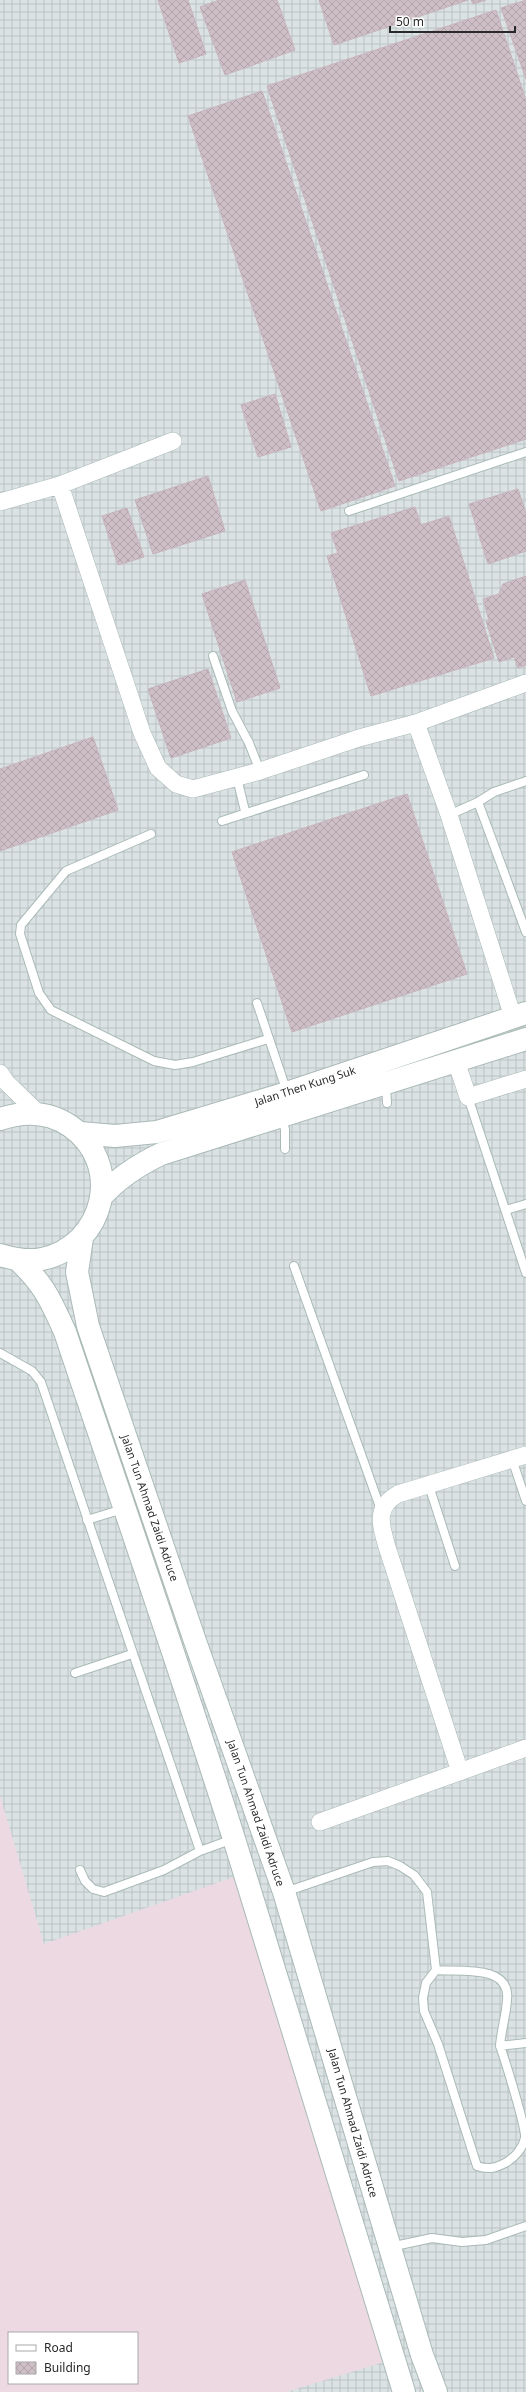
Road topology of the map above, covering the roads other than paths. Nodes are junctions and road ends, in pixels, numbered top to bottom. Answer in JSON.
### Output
{"nodes":[{"id":1,"x":173,"y":441,"type":"dead end"},
{"id":2,"x":526,"y":452,"type":"edge"},
{"id":3,"x":60,"y":485,"type":"junction"},
{"id":4,"x":0,"y":502,"type":"edge"},
{"id":5,"x":349,"y":511,"type":"dead end"},
{"id":6,"x":213,"y":656,"type":"dead end"},
{"id":7,"x":526,"y":683,"type":"edge"},
{"id":8,"x":416,"y":723,"type":"junction"},
{"id":9,"x":260,"y":771,"type":"junction"},
{"id":10,"x":364,"y":775,"type":"dead end"},
{"id":11,"x":237,"y":778,"type":"junction"},
{"id":12,"x":526,"y":781,"type":"edge"},
{"id":13,"x":478,"y":802,"type":"junction"},
{"id":14,"x":245,"y":812,"type":"junction"},
{"id":15,"x":449,"y":815,"type":"junction"},
{"id":16,"x":222,"y":821,"type":"dead end"},
{"id":17,"x":151,"y":834,"type":"dead end"},
{"id":18,"x":526,"y":932,"type":"edge"},
{"id":19,"x":257,"y":1003,"type":"dead end"},
{"id":20,"x":519,"y":1015,"type":"edge"},
{"id":21,"x":268,"y":1039,"type":"junction"},
{"id":22,"x":526,"y":1040,"type":"edge"},
{"id":23,"x":456,"y":1062,"type":"junction"},
{"id":24,"x":0,"y":1073,"type":"edge"},
{"id":25,"x":526,"y":1079,"type":"edge"},
{"id":26,"x":287,"y":1093,"type":"junction"},
{"id":27,"x":468,"y":1097,"type":"junction"},
{"id":28,"x":38,"y":1113,"type":"junction"},
{"id":29,"x":280,"y":1117,"type":"junction"},
{"id":30,"x":0,"y":1119,"type":"edge"},
{"id":31,"x":80,"y":1133,"type":"junction"},
{"id":32,"x":285,"y":1148,"type":"dead end"},
{"id":33,"x":102,"y":1196,"type":"junction"},
{"id":34,"x":526,"y":1204,"type":"edge"},
{"id":35,"x":506,"y":1210,"type":"junction"},
{"id":36,"x":82,"y":1238,"type":"junction"},
{"id":37,"x":9,"y":1257,"type":"edge"},
{"id":38,"x":294,"y":1266,"type":"dead end"},
{"id":39,"x":526,"y":1273,"type":"edge"},
{"id":40,"x":0,"y":1353,"type":"edge"},
{"id":41,"x":519,"y":1457,"type":"edge"},
{"id":42,"x":429,"y":1486,"type":"junction"},
{"id":43,"x":526,"y":1502,"type":"edge"},
{"id":44,"x":124,"y":1509,"type":"junction"},
{"id":45,"x":381,"y":1510,"type":"junction"},
{"id":46,"x":87,"y":1520,"type":"junction"},
{"id":47,"x":455,"y":1566,"type":"dead end"},
{"id":48,"x":132,"y":1654,"type":"junction"},
{"id":49,"x":76,"y":1673,"type":"dead end"},
{"id":50,"x":526,"y":1748,"type":"edge"},
{"id":51,"x":460,"y":1772,"type":"junction"},
{"id":52,"x":320,"y":1822,"type":"dead end"},
{"id":53,"x":234,"y":1838,"type":"junction"},
{"id":54,"x":200,"y":1851,"type":"junction"},
{"id":55,"x":80,"y":1870,"type":"dead end"},
{"id":56,"x":284,"y":1892,"type":"junction"},
{"id":57,"x":436,"y":1970,"type":"junction"},
{"id":58,"x":526,"y":2044,"type":"edge"},
{"id":59,"x":500,"y":2046,"type":"junction"},
{"id":60,"x":526,"y":2226,"type":"edge"},
{"id":61,"x":390,"y":2247,"type":"junction"},
{"id":62,"x":404,"y":2392,"type":"edge"},
{"id":63,"x":436,"y":2392,"type":"edge"}],
"edges":[{"from":1,"to":3,"type":"street"},
{"from":2,"to":5,"type":"lane"},
{"from":3,"to":4,"type":"street"},
{"from":3,"to":11,"type":"street"},
{"from":6,"to":9,"type":"lane"},
{"from":7,"to":8,"type":"street"},
{"from":8,"to":9,"type":"street"},
{"from":8,"to":15,"type":"street"},
{"from":9,"to":11,"type":"street"},
{"from":10,"to":14,"type":"lane"},
{"from":11,"to":14,"type":"lane"},
{"from":12,"to":13,"type":"lane"},
{"from":13,"to":15,"type":"lane"},
{"from":13,"to":18,"type":"lane"},
{"from":14,"to":16,"type":"lane"},
{"from":15,"to":20,"type":"street"},
{"from":17,"to":21,"type":"lane"},
{"from":19,"to":21,"type":"lane"},
{"from":20,"to":26,"type":"street","name":"Jalan Then Kung Suk"},
{"from":21,"to":26,"type":"lane"},
{"from":22,"to":23,"type":"street","name":"Jalan Then Kung Suk"},
{"from":23,"to":27,"type":"street"},
{"from":23,"to":29,"type":"street","name":"Jalan Then Kung Suk"},
{"from":24,"to":28,"type":"street"},
{"from":25,"to":27,"type":"street"},
{"from":26,"to":31,"type":"street","name":"Jalan Then Kung Suk"},
{"from":27,"to":35,"type":"lane"},
{"from":28,"to":30,"type":"street"},
{"from":28,"to":31,"type":"street"},
{"from":29,"to":32,"type":"lane"},
{"from":29,"to":33,"type":"street","name":"Jalan Then Kung Suk"},
{"from":31,"to":33,"type":"street"},
{"from":33,"to":36,"type":"street"},
{"from":34,"to":35,"type":"lane"},
{"from":35,"to":39,"type":"lane"},
{"from":36,"to":37,"type":"street"},
{"from":36,"to":56,"type":"street","name":"Jalan Tun Ahmad Zaidi Adruce"},
{"from":37,"to":44,"type":"street"},
{"from":38,"to":45,"type":"lane"},
{"from":40,"to":46,"type":"lane"},
{"from":41,"to":42,"type":"street"},
{"from":41,"to":43,"type":"lane"},
{"from":42,"to":45,"type":"street"},
{"from":42,"to":47,"type":"lane"},
{"from":44,"to":46,"type":"lane"},
{"from":44,"to":53,"type":"street"},
{"from":45,"to":51,"type":"street"},
{"from":46,"to":48,"type":"lane"},
{"from":48,"to":49,"type":"lane"},
{"from":48,"to":54,"type":"lane"},
{"from":50,"to":51,"type":"street"},
{"from":51,"to":52,"type":"street"},
{"from":53,"to":54,"type":"lane"},
{"from":53,"to":62,"type":"street"},
{"from":54,"to":55,"type":"lane"},
{"from":56,"to":57,"type":"lane"},
{"from":56,"to":61,"type":"street","name":"Jalan Tun Ahmad Zaidi Adruce"},
{"from":57,"to":59,"type":"lane"},
{"from":57,"to":59,"type":"lane"},
{"from":58,"to":59,"type":"lane"},
{"from":60,"to":61,"type":"lane"},
{"from":61,"to":63,"type":"street","name":"Jalan Tun Ahmad Zaidi Adruce"}]}
